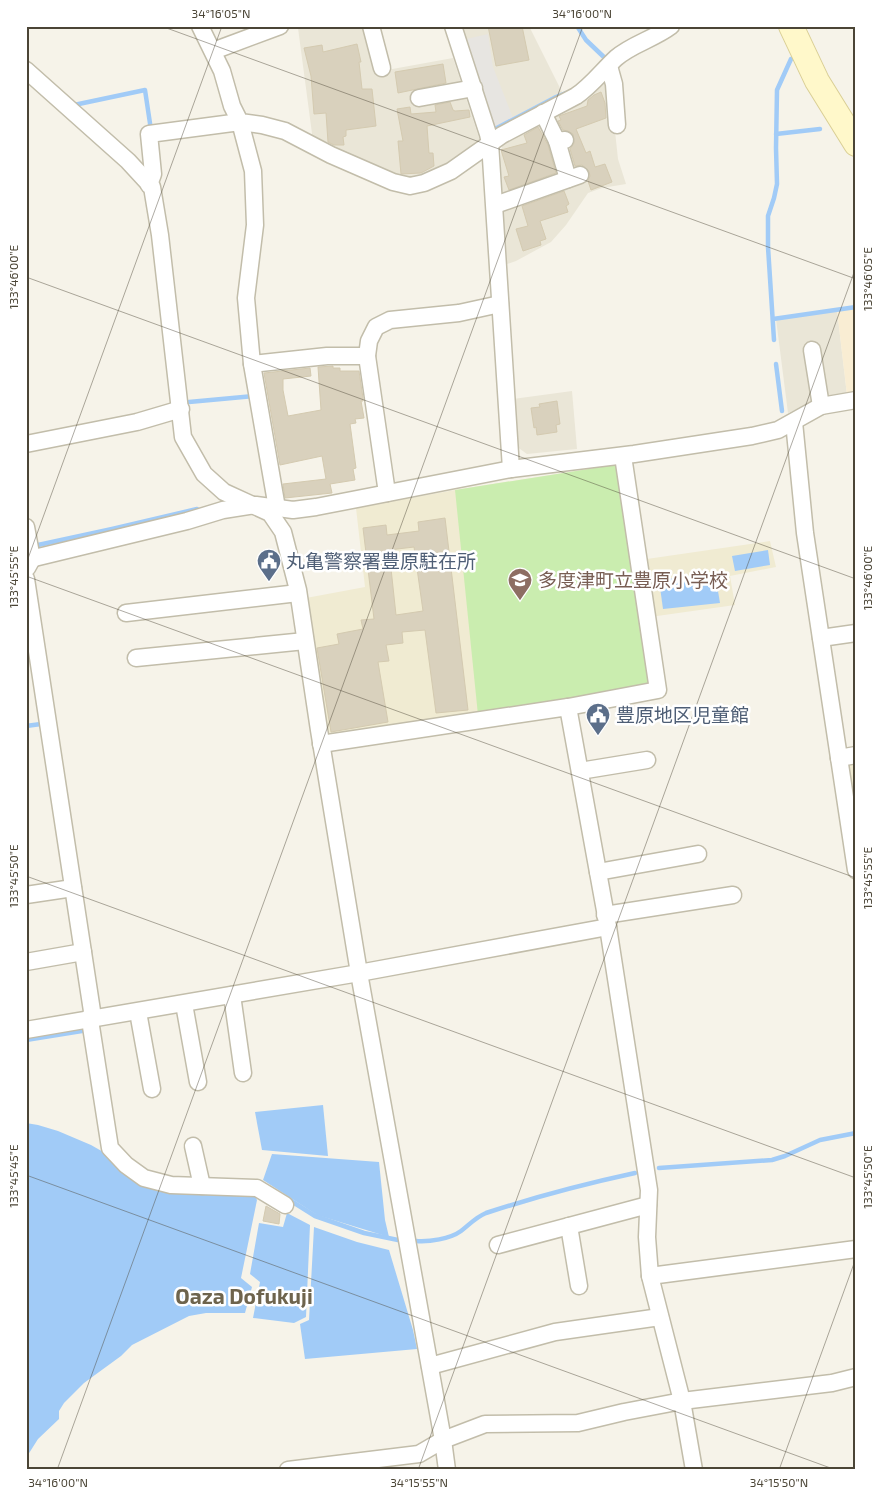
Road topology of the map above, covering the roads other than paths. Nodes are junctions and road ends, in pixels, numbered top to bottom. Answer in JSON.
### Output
{"nodes":[{"id":1,"x":200,"y":26,"type":"edge"},
{"id":2,"x":280,"y":26,"type":"edge"},
{"id":3,"x":371,"y":26,"type":"edge"},
{"id":4,"x":453,"y":26,"type":"edge"},
{"id":5,"x":671,"y":26,"type":"edge"},
{"id":6,"x":791,"y":26,"type":"edge"},
{"id":7,"x":213,"y":51,"type":"junction"},
{"id":8,"x":609,"y":66,"type":"junction"},
{"id":9,"x":382,"y":68,"type":"dead end"},
{"id":10,"x":26,"y":70,"type":"edge"},
{"id":11,"x":474,"y":88,"type":"junction"},
{"id":12,"x":419,"y":98,"type":"dead end"},
{"id":13,"x":543,"y":113,"type":"junction"},
{"id":14,"x":240,"y":122,"type":"junction"},
{"id":15,"x":617,"y":125,"type":"dead end"},
{"id":16,"x":490,"y":143,"type":"junction"},
{"id":17,"x":856,"y":144,"type":"edge"},
{"id":18,"x":149,"y":185,"type":"junction"},
{"id":19,"x":494,"y":205,"type":"junction"},
{"id":20,"x":500,"y":304,"type":"junction"},
{"id":21,"x":812,"y":350,"type":"dead end"},
{"id":22,"x":367,"y":356,"type":"junction"},
{"id":23,"x":252,"y":364,"type":"junction"},
{"id":24,"x":856,"y":400,"type":"edge"},
{"id":25,"x":821,"y":406,"type":"junction"},
{"id":26,"x":181,"y":409,"type":"junction"},
{"id":27,"x":794,"y":422,"type":"junction"},
{"id":28,"x":26,"y":444,"type":"edge"},
{"id":29,"x":623,"y":456,"type":"junction"},
{"id":30,"x":511,"y":469,"type":"junction"},
{"id":31,"x":388,"y":492,"type":"junction"},
{"id":32,"x":256,"y":505,"type":"junction"},
{"id":33,"x":276,"y":508,"type":"junction"},
{"id":34,"x":26,"y":527,"type":"edge"},
{"id":35,"x":28,"y":563,"type":"edge"},
{"id":36,"x":26,"y":579,"type":"edge"},
{"id":37,"x":298,"y":593,"type":"junction"},
{"id":38,"x":126,"y":613,"type":"dead end"},
{"id":39,"x":856,"y":633,"type":"edge"},
{"id":40,"x":821,"y":638,"type":"junction"},
{"id":41,"x":305,"y":641,"type":"junction"},
{"id":42,"x":136,"y":658,"type":"dead end"},
{"id":43,"x":34,"y":679,"type":"edge"},
{"id":44,"x":568,"y":707,"type":"junction"},
{"id":45,"x":321,"y":744,"type":"junction"},
{"id":46,"x":856,"y":755,"type":"edge"},
{"id":47,"x":839,"y":758,"type":"junction"},
{"id":48,"x":647,"y":760,"type":"dead end"},
{"id":49,"x":580,"y":771,"type":"junction"},
{"id":50,"x":698,"y":854,"type":"dead end"},
{"id":51,"x":856,"y":870,"type":"edge"},
{"id":52,"x":598,"y":872,"type":"junction"},
{"id":53,"x":69,"y":889,"type":"junction"},
{"id":54,"x":26,"y":895,"type":"edge"},
{"id":55,"x":733,"y":895,"type":"dead end"},
{"id":56,"x":607,"y":921,"type":"junction"},
{"id":57,"x":83,"y":952,"type":"junction"},
{"id":58,"x":26,"y":962,"type":"edge"},
{"id":59,"x":359,"y":973,"type":"junction"},
{"id":60,"x":232,"y":995,"type":"junction"},
{"id":61,"x":184,"y":1004,"type":"junction"},
{"id":62,"x":138,"y":1012,"type":"junction"},
{"id":63,"x":90,"y":1020,"type":"junction"},
{"id":64,"x":26,"y":1030,"type":"edge"},
{"id":65,"x":243,"y":1073,"type":"dead end"},
{"id":66,"x":198,"y":1082,"type":"dead end"},
{"id":67,"x":152,"y":1089,"type":"dead end"},
{"id":68,"x":193,"y":1146,"type":"dead end"},
{"id":69,"x":202,"y":1186,"type":"junction"},
{"id":70,"x":286,"y":1205,"type":"dead end"},
{"id":71,"x":648,"y":1205,"type":"junction"},
{"id":72,"x":569,"y":1226,"type":"junction"},
{"id":73,"x":498,"y":1245,"type":"dead end"},
{"id":74,"x":856,"y":1249,"type":"edge"},
{"id":75,"x":650,"y":1276,"type":"junction"},
{"id":76,"x":578,"y":1286,"type":"dead end"},
{"id":77,"x":660,"y":1317,"type":"junction"},
{"id":78,"x":430,"y":1366,"type":"junction"},
{"id":79,"x":856,"y":1378,"type":"edge"},
{"id":80,"x":682,"y":1401,"type":"junction"},
{"id":81,"x":444,"y":1440,"type":"junction"},
{"id":82,"x":288,"y":1470,"type":"edge"},
{"id":83,"x":447,"y":1470,"type":"edge"},
{"id":84,"x":694,"y":1470,"type":"edge"}],
"edges":[{"from":1,"to":7,"type":"street"},
{"from":2,"to":7,"type":"street"},
{"from":3,"to":9,"type":"street"},
{"from":4,"to":11,"type":"street"},
{"from":5,"to":8,"type":"street"},
{"from":6,"to":17,"type":"main road"},
{"from":7,"to":14,"type":"street"},
{"from":8,"to":13,"type":"street"},
{"from":8,"to":15,"type":"street"},
{"from":10,"to":18,"type":"street"},
{"from":11,"to":12,"type":"street"},
{"from":11,"to":16,"type":"street"},
{"from":13,"to":16,"type":"street"},
{"from":13,"to":19,"type":"street"},
{"from":14,"to":16,"type":"street"},
{"from":14,"to":18,"type":"street"},
{"from":14,"to":23,"type":"street"},
{"from":16,"to":19,"type":"street"},
{"from":18,"to":26,"type":"street"},
{"from":19,"to":20,"type":"street"},
{"from":20,"to":22,"type":"street"},
{"from":20,"to":30,"type":"street"},
{"from":21,"to":25,"type":"street"},
{"from":22,"to":23,"type":"street"},
{"from":22,"to":31,"type":"street"},
{"from":23,"to":33,"type":"street"},
{"from":24,"to":25,"type":"street"},
{"from":25,"to":27,"type":"street"},
{"from":26,"to":28,"type":"street"},
{"from":26,"to":32,"type":"street"},
{"from":27,"to":29,"type":"street"},
{"from":27,"to":40,"type":"street"},
{"from":29,"to":30,"type":"street"},
{"from":29,"to":44,"type":"street"},
{"from":30,"to":31,"type":"street"},
{"from":31,"to":33,"type":"street"},
{"from":32,"to":33,"type":"street"},
{"from":32,"to":35,"type":"street"},
{"from":32,"to":37,"type":"street"},
{"from":34,"to":35,"type":"street"},
{"from":36,"to":43,"type":"street"},
{"from":37,"to":38,"type":"street"},
{"from":37,"to":41,"type":"street"},
{"from":39,"to":40,"type":"street"},
{"from":40,"to":47,"type":"street"},
{"from":41,"to":42,"type":"street"},
{"from":41,"to":45,"type":"street"},
{"from":43,"to":53,"type":"street"},
{"from":44,"to":45,"type":"street"},
{"from":44,"to":49,"type":"street"},
{"from":45,"to":59,"type":"street"},
{"from":46,"to":47,"type":"street"},
{"from":47,"to":51,"type":"street"},
{"from":48,"to":49,"type":"street"},
{"from":49,"to":52,"type":"street"},
{"from":50,"to":52,"type":"street"},
{"from":52,"to":56,"type":"street"},
{"from":53,"to":54,"type":"street"},
{"from":53,"to":57,"type":"street"},
{"from":55,"to":56,"type":"street"},
{"from":56,"to":59,"type":"street"},
{"from":56,"to":71,"type":"street"},
{"from":57,"to":58,"type":"street"},
{"from":57,"to":63,"type":"street"},
{"from":59,"to":60,"type":"street"},
{"from":59,"to":78,"type":"street"},
{"from":60,"to":61,"type":"street"},
{"from":60,"to":65,"type":"street"},
{"from":61,"to":62,"type":"street"},
{"from":61,"to":66,"type":"street"},
{"from":62,"to":63,"type":"street"},
{"from":62,"to":67,"type":"street"},
{"from":63,"to":64,"type":"street"},
{"from":63,"to":69,"type":"street"},
{"from":68,"to":69,"type":"street"},
{"from":69,"to":70,"type":"street"},
{"from":71,"to":72,"type":"street"},
{"from":71,"to":75,"type":"street"},
{"from":72,"to":73,"type":"street"},
{"from":72,"to":76,"type":"street"},
{"from":74,"to":75,"type":"street"},
{"from":75,"to":77,"type":"street"},
{"from":77,"to":78,"type":"street"},
{"from":77,"to":80,"type":"street"},
{"from":78,"to":81,"type":"street"},
{"from":79,"to":80,"type":"street"},
{"from":80,"to":81,"type":"street"},
{"from":80,"to":84,"type":"street"},
{"from":81,"to":82,"type":"street"},
{"from":81,"to":83,"type":"street"}]}
